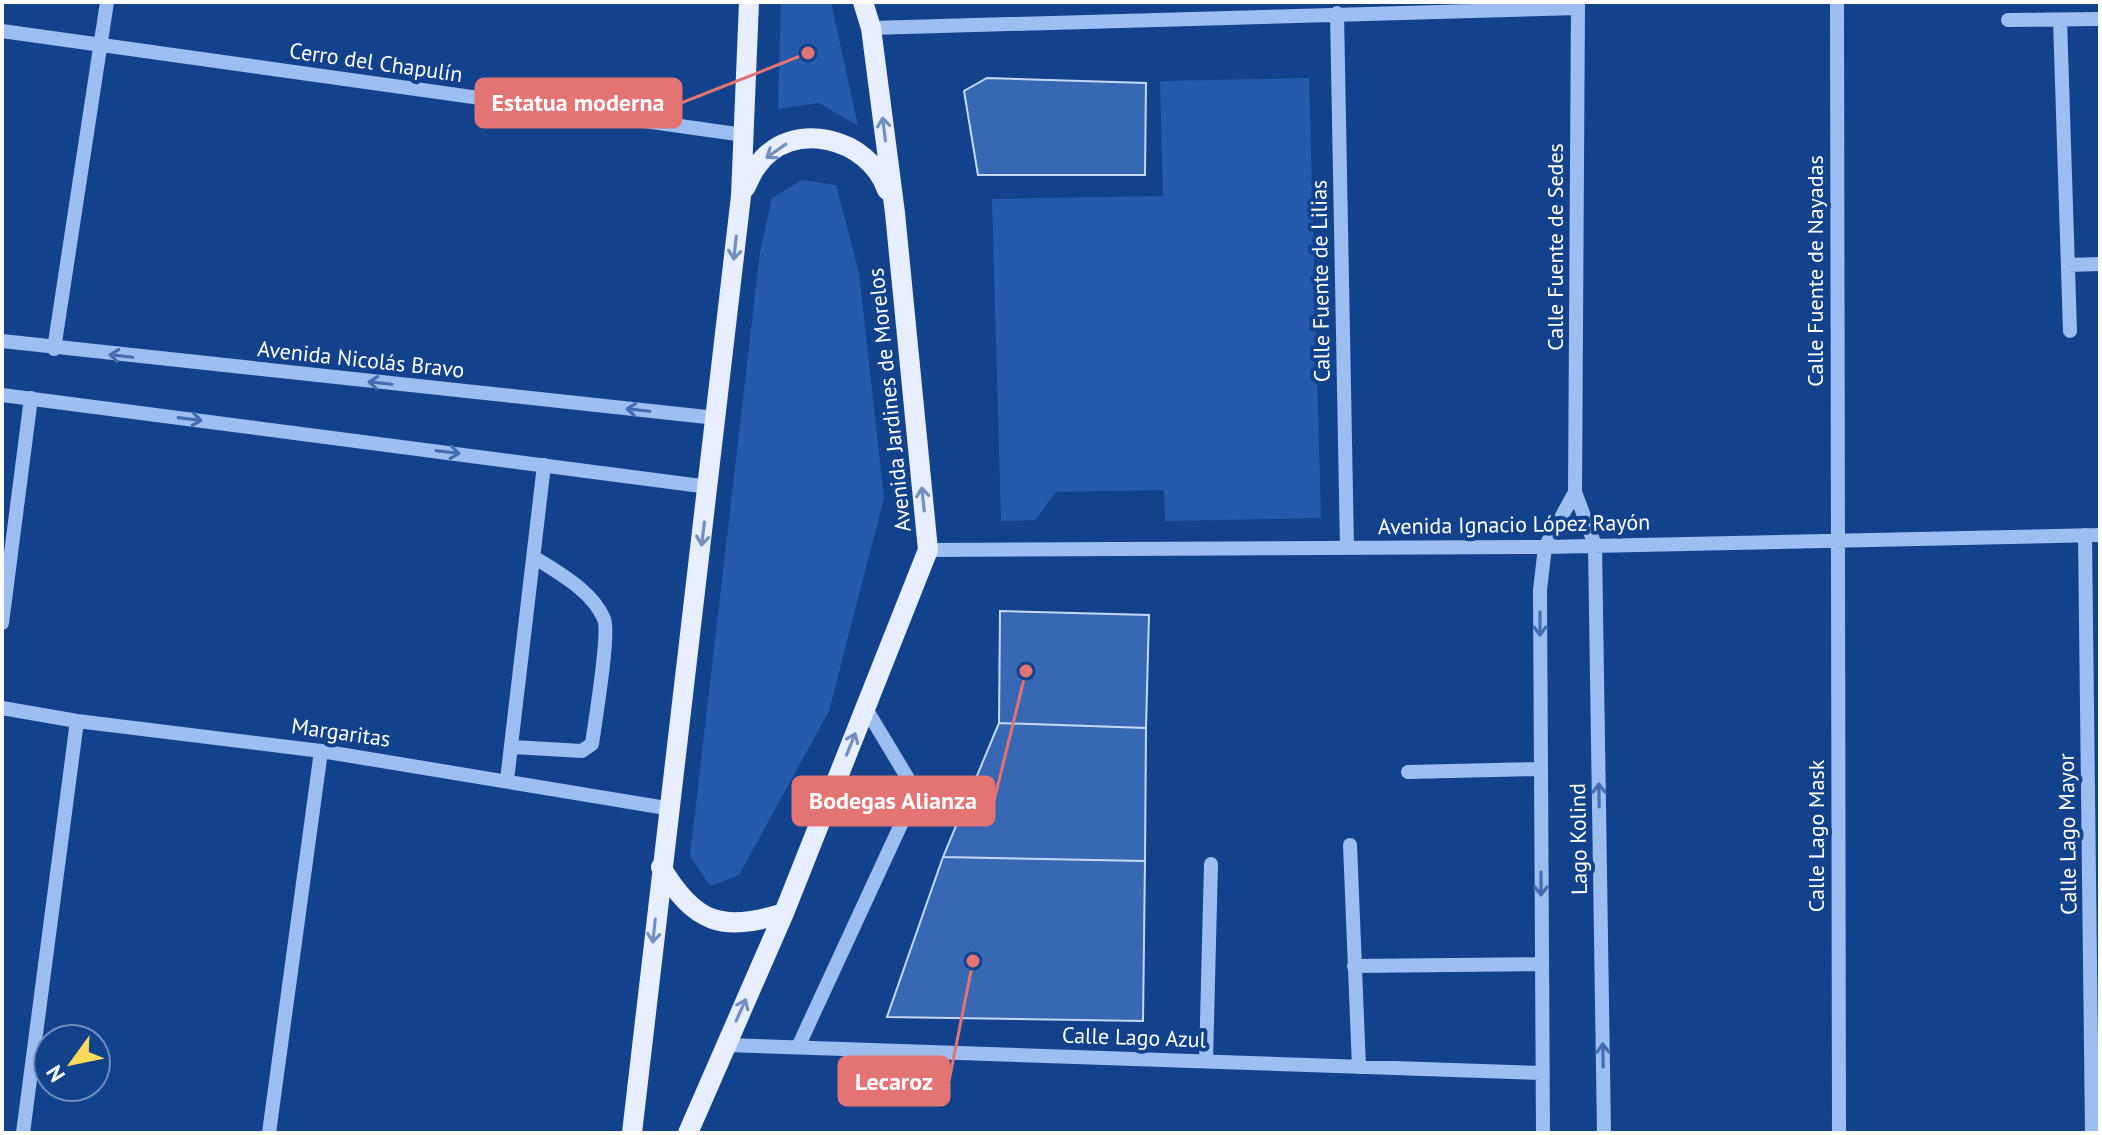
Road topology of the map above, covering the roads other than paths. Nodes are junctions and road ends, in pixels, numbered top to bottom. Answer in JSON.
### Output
{"nodes":[{"id":1,"x":107,"y":2,"type":"edge"},
{"id":2,"x":749,"y":2,"type":"edge"},
{"id":3,"x":863,"y":2,"type":"edge"},
{"id":4,"x":1837,"y":2,"type":"edge"},
{"id":5,"x":1578,"y":5,"type":"edge"},
{"id":6,"x":1337,"y":13,"type":"junction"},
{"id":7,"x":2100,"y":19,"type":"edge"},
{"id":8,"x":2008,"y":20,"type":"dead end"},
{"id":9,"x":2060,"y":20,"type":"junction"},
{"id":10,"x":871,"y":28,"type":"junction"},
{"id":11,"x":2,"y":31,"type":"edge"},
{"id":12,"x":101,"y":46,"type":"junction"},
{"id":13,"x":744,"y":135,"type":"junction"},
{"id":14,"x":741,"y":196,"type":"junction"},
{"id":15,"x":895,"y":213,"type":"junction"},
{"id":16,"x":2100,"y":264,"type":"edge"},
{"id":17,"x":2068,"y":265,"type":"junction"},
{"id":18,"x":2070,"y":331,"type":"dead end"},
{"id":19,"x":2,"y":341,"type":"edge"},
{"id":20,"x":54,"y":349,"type":"junction"},
{"id":21,"x":2,"y":395,"type":"edge"},
{"id":22,"x":31,"y":398,"type":"junction"},
{"id":23,"x":716,"y":418,"type":"junction"},
{"id":24,"x":544,"y":465,"type":"junction"},
{"id":25,"x":709,"y":487,"type":"junction"},
{"id":26,"x":1575,"y":492,"type":"junction"},
{"id":27,"x":2093,"y":535,"type":"edge"},
{"id":28,"x":1837,"y":540,"type":"junction"},
{"id":29,"x":1595,"y":545,"type":"junction"},
{"id":30,"x":1545,"y":547,"type":"junction"},
{"id":31,"x":1347,"y":548,"type":"junction"},
{"id":32,"x":928,"y":550,"type":"junction"},
{"id":33,"x":534,"y":557,"type":"junction"},
{"id":34,"x":2,"y":623,"type":"edge"},
{"id":35,"x":865,"y":707,"type":"junction"},
{"id":36,"x":2,"y":708,"type":"edge"},
{"id":37,"x":77,"y":721,"type":"junction"},
{"id":38,"x":513,"y":747,"type":"junction"},
{"id":39,"x":321,"y":751,"type":"junction"},
{"id":40,"x":1540,"y":769,"type":"junction"},
{"id":41,"x":1408,"y":772,"type":"dead end"},
{"id":42,"x":507,"y":780,"type":"junction"},
{"id":43,"x":672,"y":809,"type":"junction"},
{"id":44,"x":1350,"y":845,"type":"dead end"},
{"id":45,"x":1211,"y":864,"type":"dead end"},
{"id":46,"x":661,"y":867,"type":"junction"},
{"id":47,"x":784,"y":913,"type":"junction"},
{"id":48,"x":1541,"y":964,"type":"junction"},
{"id":49,"x":1354,"y":966,"type":"junction"},
{"id":50,"x":726,"y":1045,"type":"junction"},
{"id":51,"x":798,"y":1047,"type":"junction"},
{"id":52,"x":1206,"y":1061,"type":"junction"},
{"id":53,"x":1359,"y":1067,"type":"junction"},
{"id":54,"x":1542,"y":1073,"type":"junction"},
{"id":55,"x":23,"y":1133,"type":"edge"},
{"id":56,"x":269,"y":1133,"type":"edge"},
{"id":57,"x":632,"y":1133,"type":"edge"},
{"id":58,"x":688,"y":1133,"type":"edge"},
{"id":59,"x":1543,"y":1133,"type":"edge"},
{"id":60,"x":1604,"y":1133,"type":"edge"},
{"id":61,"x":1839,"y":1133,"type":"edge"},
{"id":62,"x":2092,"y":1133,"type":"edge"}],
"edges":[{"from":1,"to":12,"type":"street"},
{"from":2,"to":13,"type":"main road"},
{"from":3,"to":10,"type":"main road","name":"Avenida Jardines de Morelos"},
{"from":4,"to":28,"type":"street","name":"Calle Fuente de Nayadas"},
{"from":5,"to":6,"type":"street"},
{"from":5,"to":26,"type":"street","name":"Calle Fuente de Sedes"},
{"from":6,"to":10,"type":"street"},
{"from":6,"to":31,"type":"street","name":"Calle Fuente de Lilias"},
{"from":7,"to":9,"type":"street"},
{"from":8,"to":9,"type":"street"},
{"from":9,"to":17,"type":"street"},
{"from":15,"to":10,"type":"main road","name":"Avenida Jardines de Morelos","one_way":true},
{"from":11,"to":12,"type":"street","name":"Cerro del Chapulín"},
{"from":12,"to":13,"type":"street","name":"Cerro del Chapulín"},
{"from":12,"to":20,"type":"street"},
{"from":13,"to":14,"type":"main road"},
{"from":15,"to":14,"type":"main road","one_way":true},
{"from":14,"to":23,"type":"main road","one_way":true},
{"from":32,"to":15,"type":"main road","name":"Avenida Jardines de Morelos","one_way":true},
{"from":16,"to":17,"type":"street"},
{"from":17,"to":18,"type":"street"},
{"from":19,"to":20,"type":"street","name":"Avenida Nicolás Bravo"},
{"from":23,"to":20,"type":"street","name":"Avenida Nicolás Bravo","one_way":true},
{"from":21,"to":22,"type":"street"},
{"from":22,"to":24,"type":"street","one_way":true},
{"from":22,"to":34,"type":"street"},
{"from":23,"to":25,"type":"main road"},
{"from":24,"to":25,"type":"street"},
{"from":24,"to":33,"type":"street"},
{"from":25,"to":43,"type":"main road","one_way":true},
{"from":26,"to":29,"type":"street","name":"Calle Fuente de Sedes"},
{"from":26,"to":30,"type":"street","name":"Calle Fuente de Sedes"},
{"from":27,"to":28,"type":"street","name":"Avenida Ignacio López Rayón"},
{"from":27,"to":62,"type":"street","name":"Calle Lago Mayor"},
{"from":28,"to":29,"type":"street","name":"Avenida Ignacio López Rayón"},
{"from":28,"to":61,"type":"street","name":"Calle Lago Mask"},
{"from":29,"to":30,"type":"street","name":"Avenida Ignacio López Rayón"},
{"from":60,"to":29,"type":"street","name":"Lago Kolind","one_way":true},
{"from":30,"to":31,"type":"street","name":"Avenida Ignacio López Rayón"},
{"from":30,"to":40,"type":"street","name":"Lago Kolind","one_way":true},
{"from":31,"to":32,"type":"street","name":"Avenida Ignacio López Rayón"},
{"from":32,"to":35,"type":"main road","name":"Avenida Jardines de Morelos"},
{"from":33,"to":38,"type":"street"},
{"from":33,"to":38,"type":"street"},
{"from":47,"to":35,"type":"main road","name":"Avenida Jardines de Morelos","one_way":true},
{"from":35,"to":51,"type":"street"},
{"from":36,"to":37,"type":"street","name":"Margaritas"},
{"from":37,"to":39,"type":"street","name":"Margaritas"},
{"from":37,"to":55,"type":"street"},
{"from":38,"to":42,"type":"street"},
{"from":39,"to":42,"type":"street","name":"Margaritas"},
{"from":39,"to":56,"type":"street"},
{"from":40,"to":41,"type":"street"},
{"from":40,"to":48,"type":"street","name":"Lago Kolind","one_way":true},
{"from":42,"to":43,"type":"street","name":"Margaritas"},
{"from":43,"to":46,"type":"main road"},
{"from":44,"to":49,"type":"street"},
{"from":45,"to":52,"type":"street"},
{"from":46,"to":47,"type":"main road"},
{"from":46,"to":57,"type":"main road","one_way":true},
{"from":50,"to":47,"type":"main road","name":"Avenida Jardines de Morelos","one_way":true},
{"from":48,"to":49,"type":"street"},
{"from":48,"to":54,"type":"street","name":"Lago Kolind"},
{"from":49,"to":53,"type":"street"},
{"from":50,"to":51,"type":"street","name":"Calle Lago Azul"},
{"from":50,"to":58,"type":"main road","name":"Avenida Jardines de Morelos"},
{"from":51,"to":52,"type":"street","name":"Calle Lago Azul"},
{"from":52,"to":53,"type":"street","name":"Calle Lago Azul"},
{"from":53,"to":54,"type":"street","name":"Calle Lago Azul"},
{"from":54,"to":59,"type":"street","name":"Lago Kolind"}]}
